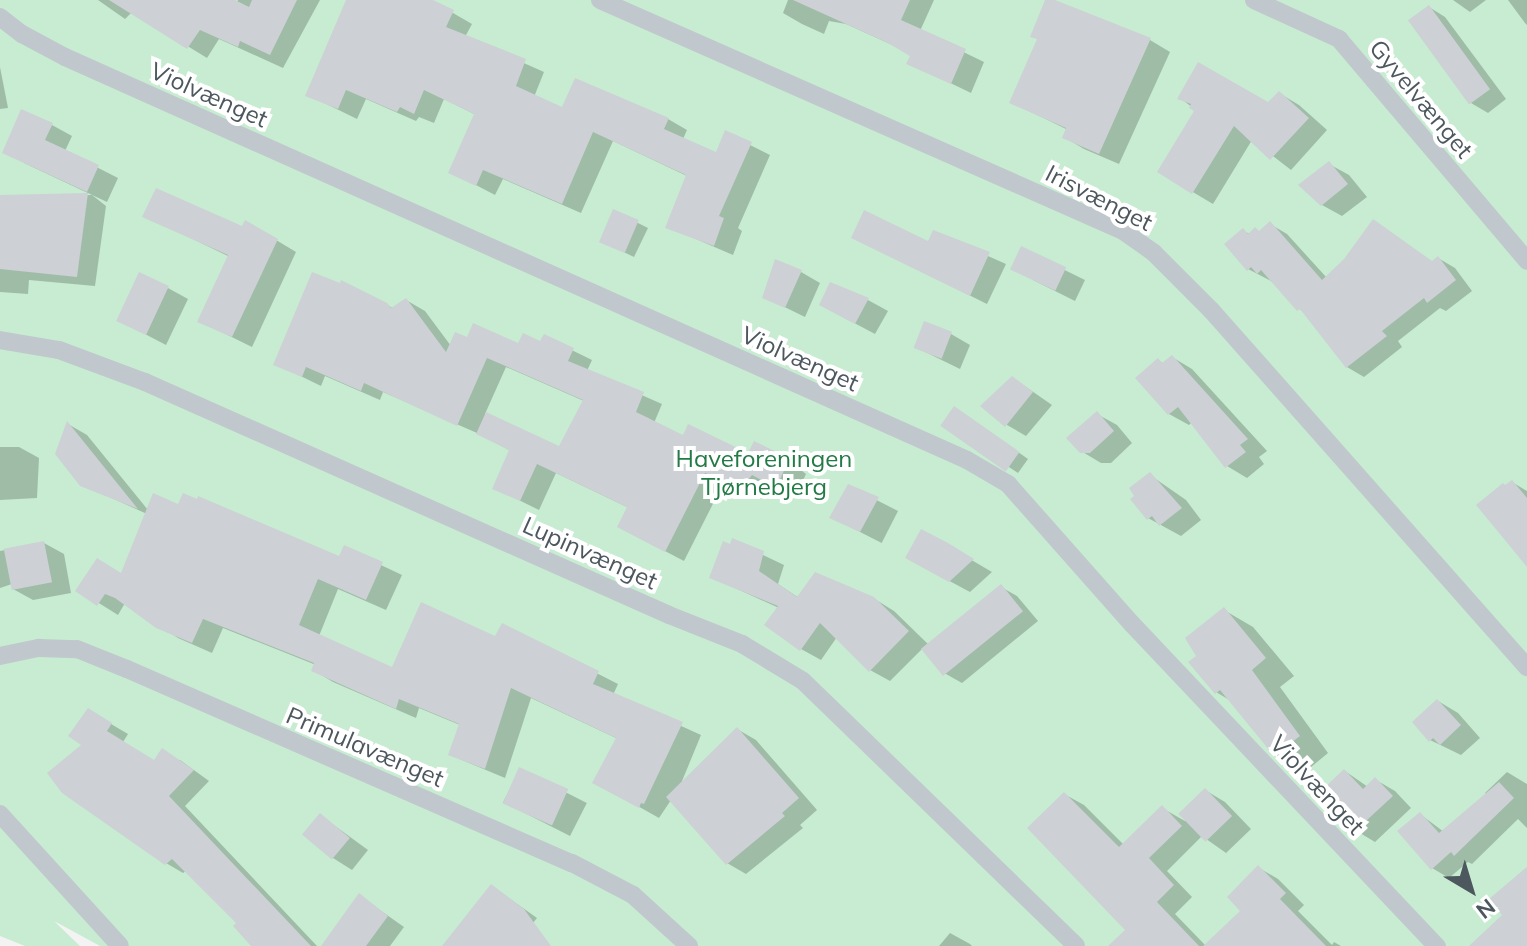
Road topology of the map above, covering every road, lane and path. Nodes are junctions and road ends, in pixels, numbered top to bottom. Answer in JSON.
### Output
{"nodes":[{"id":1,"x":600,"y":0,"type":"edge"},
{"id":2,"x":1254,"y":0,"type":"edge"},
{"id":3,"x":0,"y":17,"type":"edge"},
{"id":4,"x":1527,"y":261,"type":"edge"},
{"id":5,"x":0,"y":340,"type":"edge"},
{"id":6,"x":0,"y":656,"type":"edge"},
{"id":7,"x":1527,"y":667,"type":"edge"},
{"id":8,"x":0,"y":814,"type":"edge"},
{"id":9,"x":120,"y":946,"type":"edge"},
{"id":10,"x":689,"y":946,"type":"edge"},
{"id":11,"x":1076,"y":946,"type":"edge"},
{"id":12,"x":1437,"y":946,"type":"edge"}],
"edges":[{"from":1,"to":7,"type":"lane","name":"Irisvænget"},
{"from":2,"to":4,"type":"lane","name":"Gyvelvænget"},
{"from":3,"to":12,"type":"lane","name":"Violvænget"},
{"from":5,"to":11,"type":"lane","name":"Lupinvænget"},
{"from":6,"to":10,"type":"lane","name":"Primulavænget"},
{"from":8,"to":9,"type":"lane"}]}
